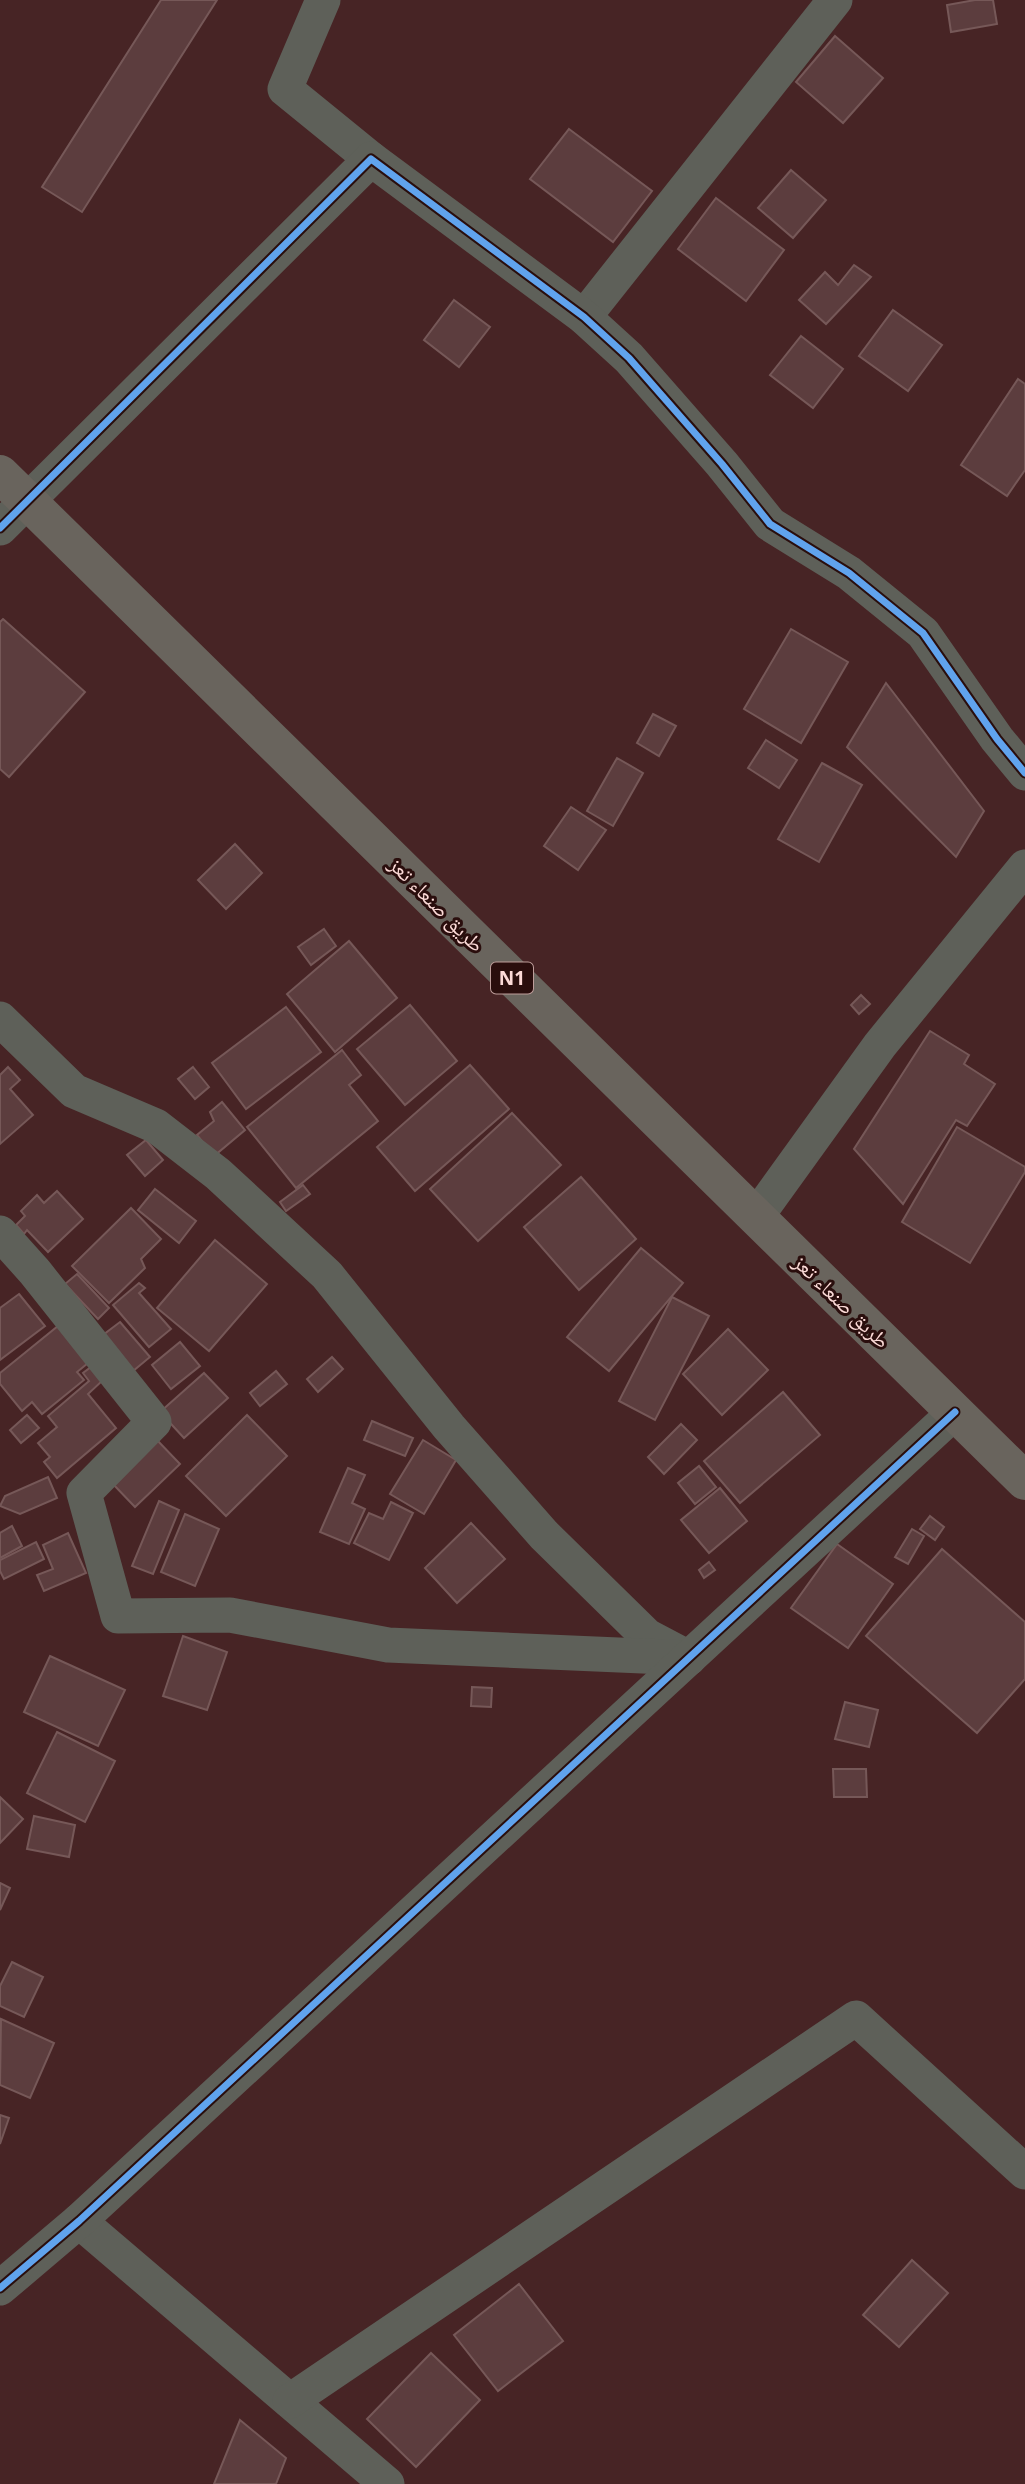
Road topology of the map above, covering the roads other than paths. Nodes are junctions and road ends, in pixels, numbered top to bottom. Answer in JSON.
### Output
{"nodes":[{"id":1,"x":323,"y":0,"type":"edge"},
{"id":2,"x":835,"y":0,"type":"edge"},
{"id":3,"x":371,"y":159,"type":"junction"},
{"id":4,"x":584,"y":317,"type":"junction"},
{"id":5,"x":13,"y":487,"type":"edge"},
{"id":6,"x":0,"y":528,"type":"edge"},
{"id":7,"x":1025,"y":772,"type":"edge"},
{"id":8,"x":1025,"y":867,"type":"edge"},
{"id":9,"x":0,"y":1018,"type":"edge"},
{"id":10,"x":756,"y":1217,"type":"junction"},
{"id":11,"x":0,"y":1233,"type":"edge"},
{"id":12,"x":955,"y":1412,"type":"junction"},
{"id":13,"x":1025,"y":1481,"type":"edge"},
{"id":14,"x":689,"y":1658,"type":"junction"},
{"id":15,"x":1025,"y":2172,"type":"edge"},
{"id":16,"x":79,"y":2221,"type":"junction"},
{"id":17,"x":0,"y":2288,"type":"edge"},
{"id":18,"x":290,"y":2401,"type":"junction"},
{"id":19,"x":387,"y":2484,"type":"edge"}],
"edges":[{"from":1,"to":3,"type":"street"},
{"from":2,"to":4,"type":"street"},
{"from":3,"to":4,"type":"street"},
{"from":3,"to":5,"type":"street"},
{"from":4,"to":7,"type":"street"},
{"from":5,"to":6,"type":"street"},
{"from":5,"to":10,"type":"highway","name":"طريق صنعاء تعز","number":"N1"},
{"from":8,"to":10,"type":"street"},
{"from":9,"to":14,"type":"street"},
{"from":10,"to":12,"type":"highway","name":"طريق صنعاء تعز","number":"N1"},
{"from":11,"to":14,"type":"street"},
{"from":12,"to":13,"type":"highway","name":"طريق صنعاء تعز","number":"N1"},
{"from":12,"to":14,"type":"street"},
{"from":14,"to":16,"type":"street"},
{"from":15,"to":18,"type":"street"},
{"from":16,"to":17,"type":"street"},
{"from":16,"to":18,"type":"street"},
{"from":18,"to":19,"type":"street"}]}
